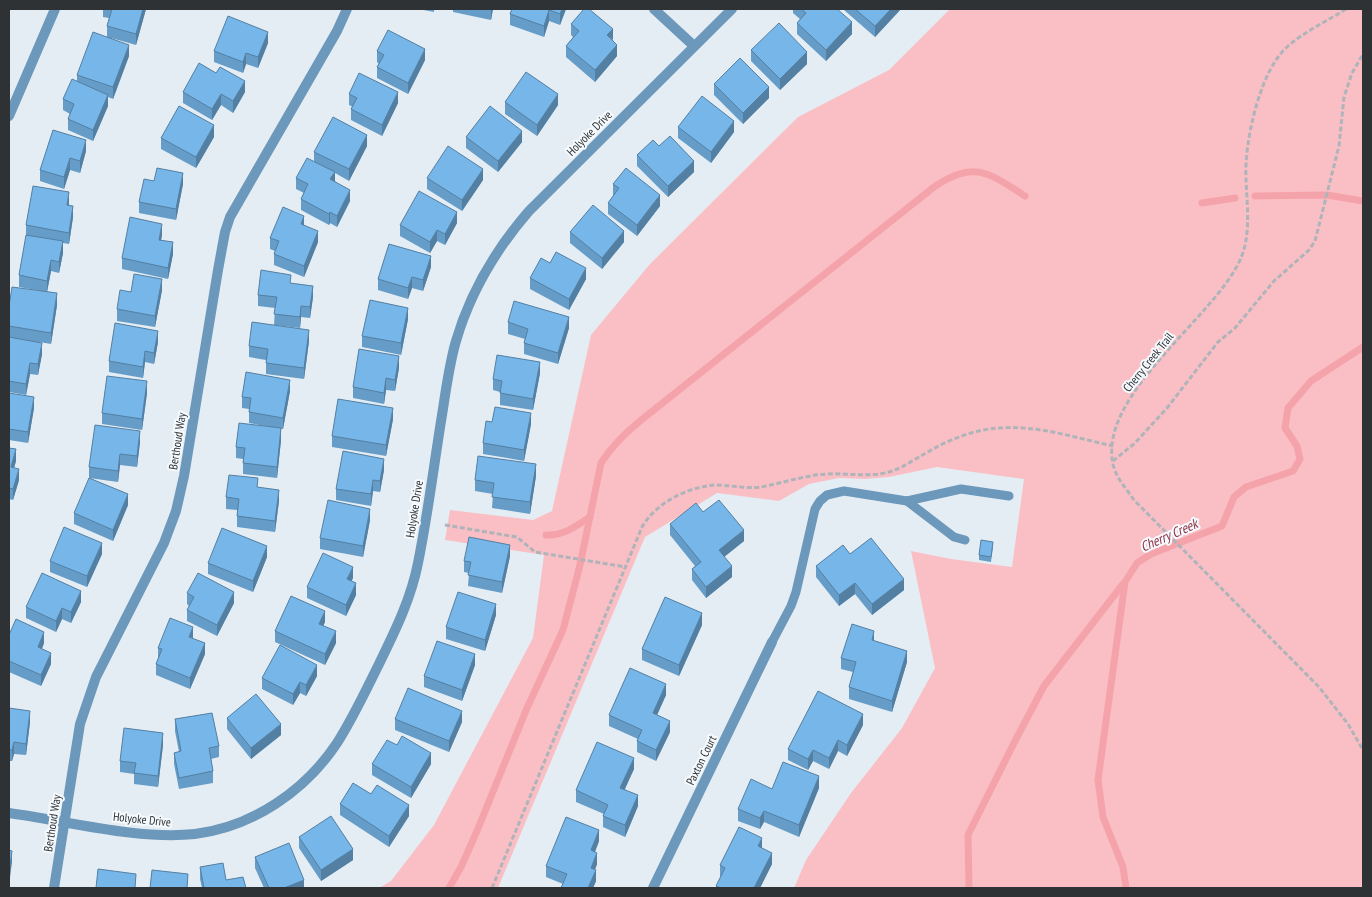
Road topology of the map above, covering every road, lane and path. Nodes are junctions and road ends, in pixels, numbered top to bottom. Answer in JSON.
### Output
{"nodes":[{"id":1,"x":55,"y":9,"type":"edge"},
{"id":2,"x":347,"y":9,"type":"edge"},
{"id":3,"x":654,"y":9,"type":"edge"},
{"id":4,"x":732,"y":9,"type":"edge"},
{"id":5,"x":1346,"y":9,"type":"edge"},
{"id":6,"x":694,"y":46,"type":"junction"},
{"id":7,"x":1363,"y":54,"type":"edge"},
{"id":8,"x":9,"y":116,"type":"edge"},
{"id":9,"x":1113,"y":446,"type":"junction"},
{"id":10,"x":1113,"y":461,"type":"junction"},
{"id":11,"x":1009,"y":496,"type":"dead end"},
{"id":12,"x":907,"y":501,"type":"junction"},
{"id":13,"x":445,"y":525,"type":"dead end"},
{"id":14,"x":965,"y":540,"type":"dead end"},
{"id":15,"x":626,"y":567,"type":"junction"},
{"id":16,"x":772,"y":642,"type":"joint"},
{"id":17,"x":1363,"y":750,"type":"edge"},
{"id":18,"x":9,"y":813,"type":"edge"},
{"id":19,"x":65,"y":822,"type":"junction"},
{"id":20,"x":54,"y":888,"type":"edge"},
{"id":21,"x":492,"y":888,"type":"edge"},
{"id":22,"x":653,"y":888,"type":"edge"}],
"edges":[{"from":1,"to":8,"type":"street"},
{"from":2,"to":19,"type":"street","name":"Berthoud Way"},
{"from":3,"to":6,"type":"street"},
{"from":4,"to":6,"type":"street","name":"Holyoke Drive"},
{"from":5,"to":9,"type":"path","name":"Cherry Creek Trail"},
{"from":6,"to":19,"type":"street","name":"Holyoke Drive"},
{"from":7,"to":10,"type":"path"},
{"from":9,"to":10,"type":"path","name":"Cherry Creek Trail"},
{"from":9,"to":15,"type":"path"},
{"from":10,"to":17,"type":"path","name":"Cherry Creek Trail"},
{"from":11,"to":12,"type":"lane"},
{"from":12,"to":14,"type":"lane"},
{"from":12,"to":16,"type":"lane"},
{"from":13,"to":15,"type":"path"},
{"from":15,"to":21,"type":"path"},
{"from":16,"to":22,"type":"street","name":"Paxton Court"},
{"from":18,"to":19,"type":"street","name":"Holyoke Drive"},
{"from":19,"to":20,"type":"street","name":"Berthoud Way"}]}
